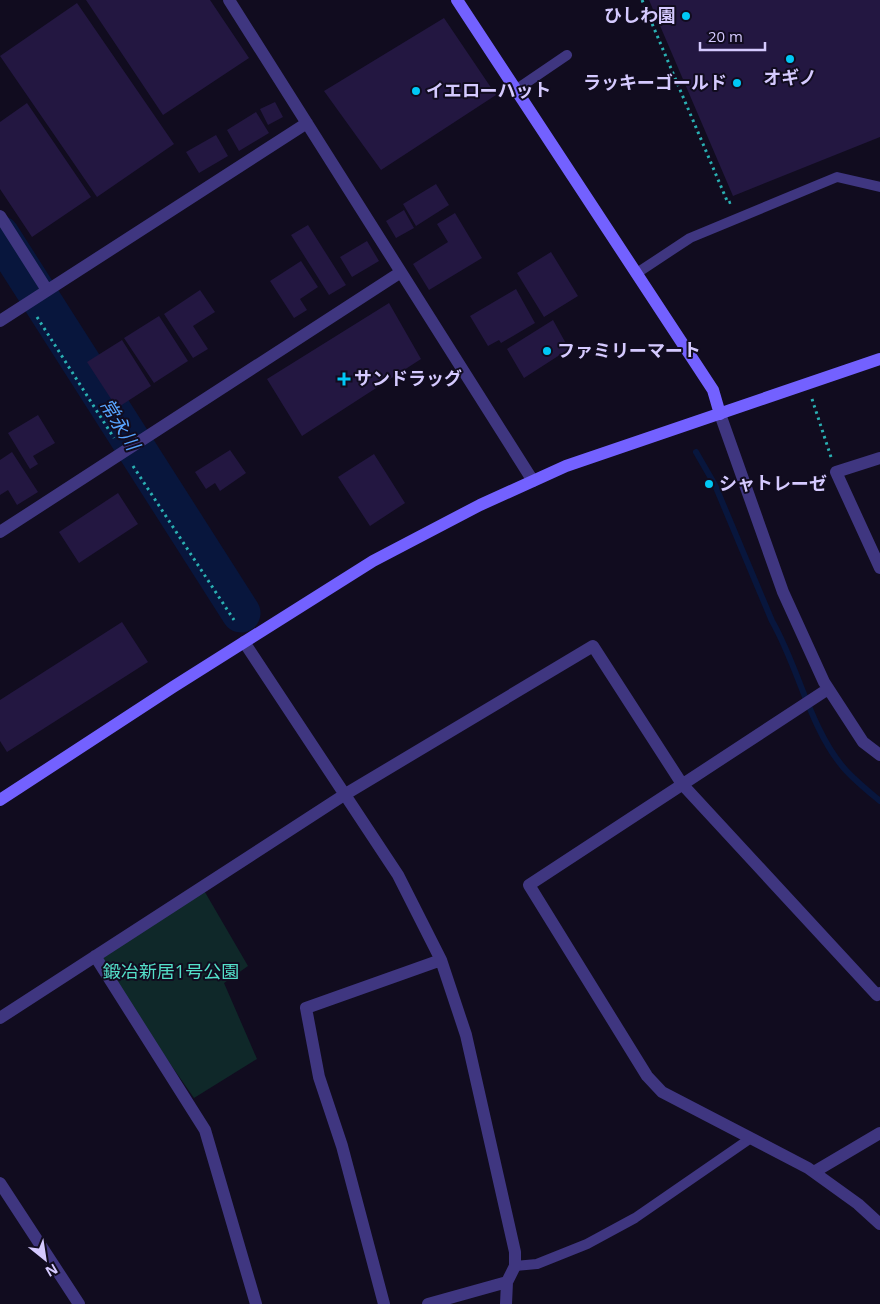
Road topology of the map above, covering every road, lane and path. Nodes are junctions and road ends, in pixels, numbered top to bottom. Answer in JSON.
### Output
{"nodes":[{"id":1,"x":229,"y":0,"type":"edge"},
{"id":2,"x":458,"y":0,"type":"edge"},
{"id":3,"x":642,"y":0,"type":"edge"},
{"id":4,"x":567,"y":55,"type":"dead end"},
{"id":5,"x":517,"y":89,"type":"junction"},
{"id":6,"x":307,"y":123,"type":"junction"},
{"id":7,"x":880,"y":187,"type":"edge"},
{"id":8,"x":737,"y":200,"type":"dead end"},
{"id":9,"x":0,"y":216,"type":"edge"},
{"id":10,"x":402,"y":272,"type":"junction"},
{"id":11,"x":637,"y":273,"type":"junction"},
{"id":12,"x":45,"y":291,"type":"junction"},
{"id":13,"x":0,"y":321,"type":"edge"},
{"id":14,"x":880,"y":359,"type":"edge"},
{"id":15,"x":807,"y":384,"type":"junction"},
{"id":16,"x":720,"y":414,"type":"junction"},
{"id":17,"x":880,"y":458,"type":"edge"},
{"id":18,"x":836,"y":472,"type":"junction"},
{"id":19,"x":533,"y":481,"type":"junction"},
{"id":20,"x":0,"y":532,"type":"edge"},
{"id":21,"x":880,"y":568,"type":"edge"},
{"id":22,"x":244,"y":642,"type":"junction"},
{"id":23,"x":828,"y":689,"type":"junction"},
{"id":24,"x":880,"y":755,"type":"edge"},
{"id":25,"x":682,"y":784,"type":"junction"},
{"id":26,"x":344,"y":795,"type":"junction"},
{"id":27,"x":0,"y":800,"type":"edge"},
{"id":28,"x":95,"y":956,"type":"junction"},
{"id":29,"x":441,"y":960,"type":"junction"},
{"id":30,"x":879,"y":995,"type":"edge"},
{"id":31,"x":0,"y":1018,"type":"edge"},
{"id":32,"x":880,"y":1132,"type":"edge"},
{"id":33,"x":751,"y":1138,"type":"junction"},
{"id":34,"x":814,"y":1172,"type":"junction"},
{"id":35,"x":0,"y":1183,"type":"edge"},
{"id":36,"x":880,"y":1224,"type":"edge"},
{"id":37,"x":515,"y":1266,"type":"junction"},
{"id":38,"x":507,"y":1282,"type":"junction"},
{"id":39,"x":509,"y":1303,"type":"edge"},
{"id":40,"x":79,"y":1304,"type":"edge"},
{"id":41,"x":256,"y":1304,"type":"edge"},
{"id":42,"x":384,"y":1304,"type":"edge"},
{"id":43,"x":428,"y":1304,"type":"edge"}],
"edges":[{"from":1,"to":6,"type":"street"},
{"from":2,"to":5,"type":"street"},
{"from":3,"to":8,"type":"path"},
{"from":4,"to":5,"type":"lane"},
{"from":5,"to":11,"type":"street"},
{"from":6,"to":10,"type":"street"},
{"from":6,"to":12,"type":"street"},
{"from":7,"to":11,"type":"lane"},
{"from":9,"to":12,"type":"street"},
{"from":10,"to":19,"type":"street"},
{"from":10,"to":20,"type":"street"},
{"from":11,"to":16,"type":"street"},
{"from":12,"to":13,"type":"street"},
{"from":14,"to":15,"type":"street"},
{"from":15,"to":16,"type":"street"},
{"from":15,"to":18,"type":"path"},
{"from":16,"to":19,"type":"street"},
{"from":16,"to":23,"type":"street"},
{"from":17,"to":18,"type":"street"},
{"from":18,"to":21,"type":"street"},
{"from":19,"to":22,"type":"street"},
{"from":22,"to":26,"type":"street"},
{"from":22,"to":27,"type":"street"},
{"from":23,"to":24,"type":"street"},
{"from":23,"to":25,"type":"street"},
{"from":25,"to":26,"type":"street"},
{"from":25,"to":30,"type":"street"},
{"from":25,"to":33,"type":"street"},
{"from":26,"to":28,"type":"street"},
{"from":26,"to":29,"type":"street"},
{"from":28,"to":31,"type":"street"},
{"from":28,"to":41,"type":"street"},
{"from":29,"to":37,"type":"street"},
{"from":29,"to":42,"type":"street"},
{"from":32,"to":34,"type":"street"},
{"from":33,"to":34,"type":"street"},
{"from":33,"to":37,"type":"lane"},
{"from":34,"to":36,"type":"street"},
{"from":35,"to":40,"type":"street"},
{"from":37,"to":38,"type":"street"},
{"from":38,"to":39,"type":"street"},
{"from":38,"to":43,"type":"street"}]}
